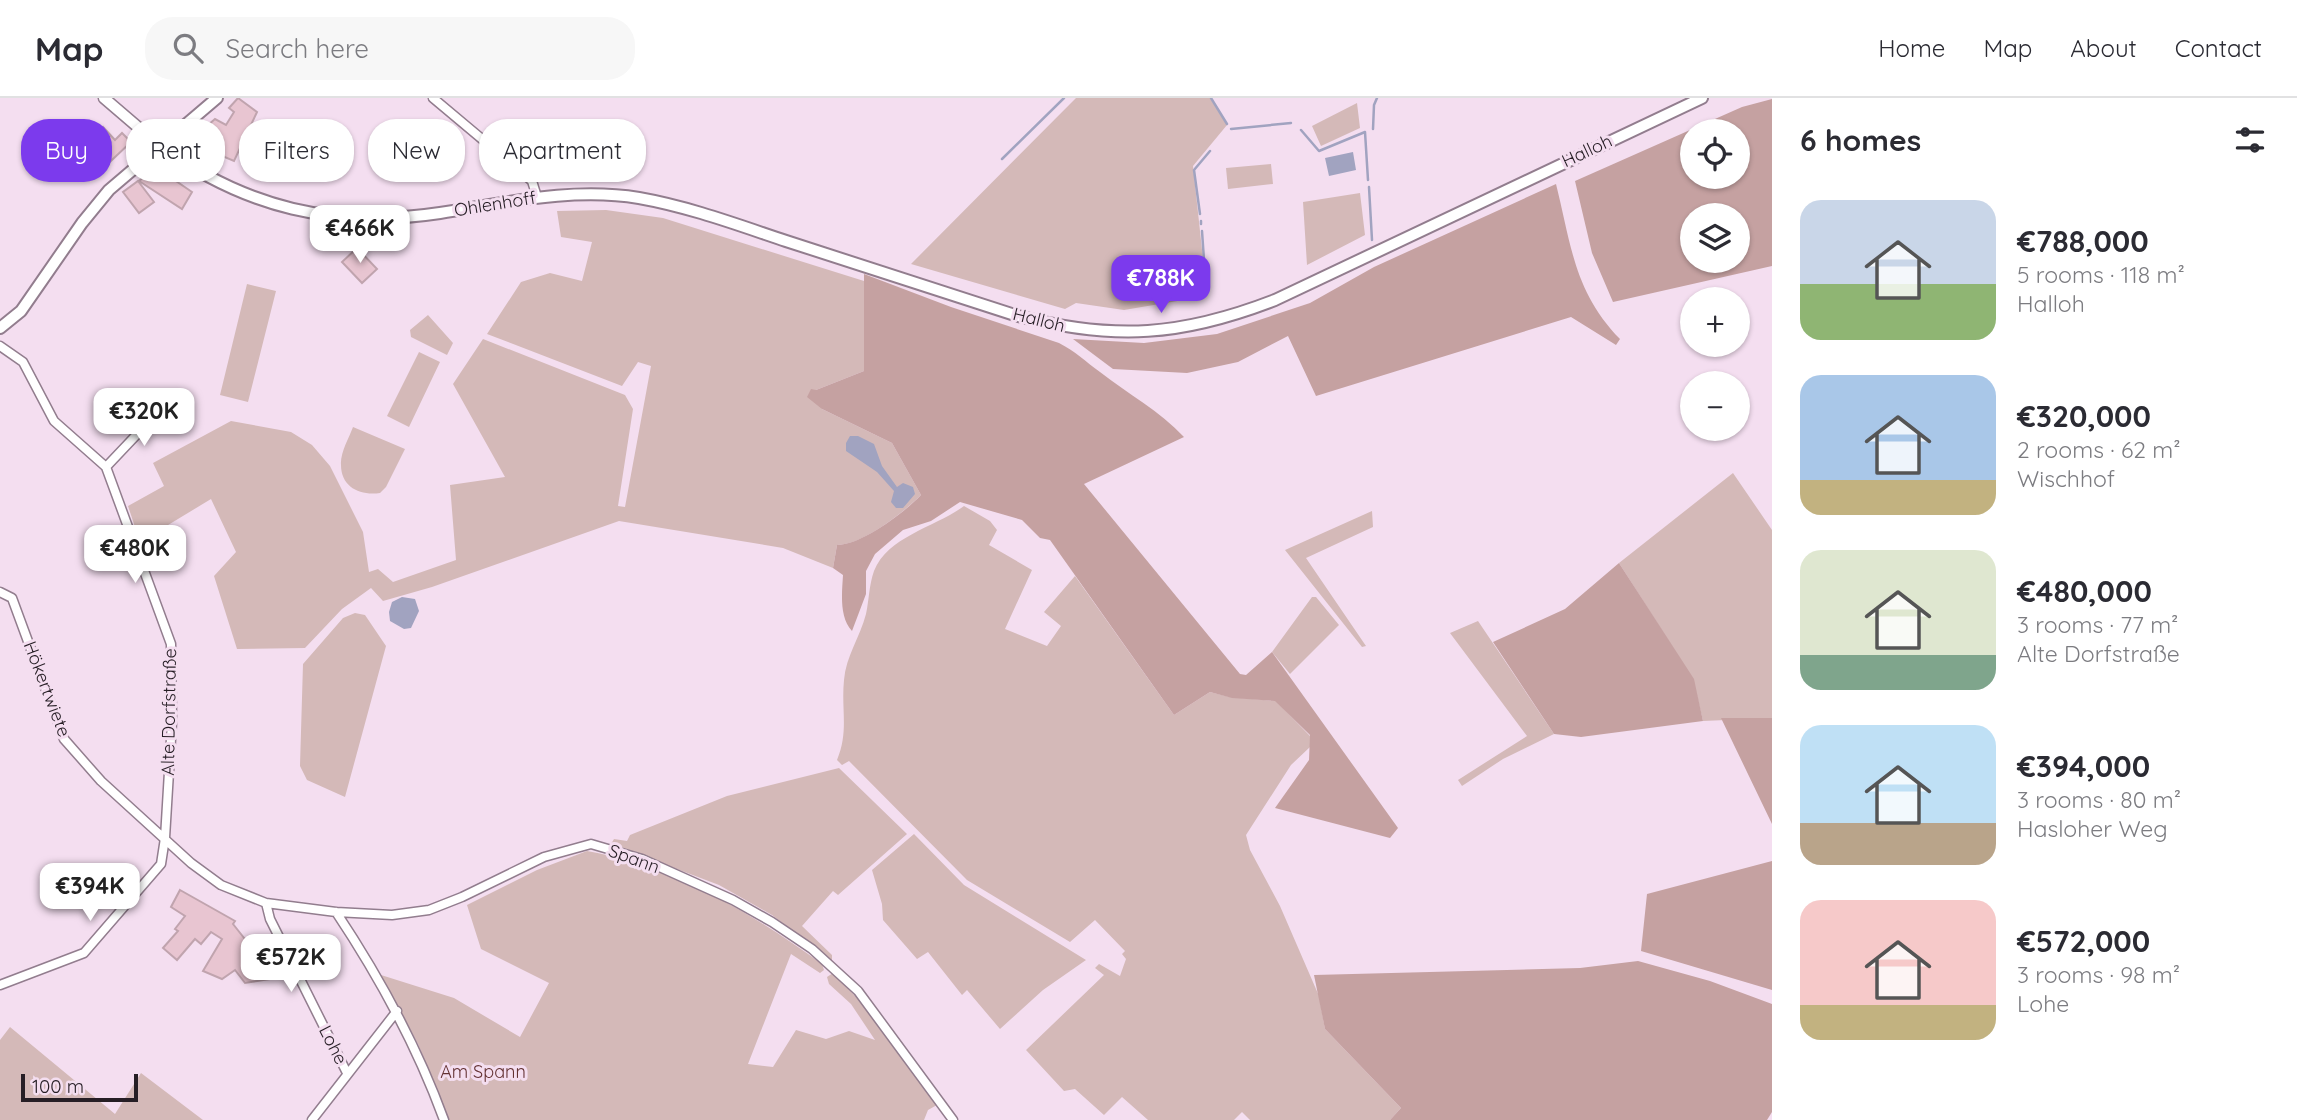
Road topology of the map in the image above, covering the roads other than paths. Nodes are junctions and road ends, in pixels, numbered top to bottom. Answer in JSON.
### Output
{"nodes":[{"id":1,"x":104,"y":98,"type":"edge"},
{"id":2,"x":217,"y":98,"type":"edge"},
{"id":3,"x":433,"y":98,"type":"edge"},
{"id":4,"x":1702,"y":98,"type":"edge"},
{"id":5,"x":128,"y":119,"type":"edge"},
{"id":6,"x":192,"y":119,"type":"edge"},
{"id":7,"x":126,"y":174,"type":"edge"},
{"id":8,"x":216,"y":182,"type":"edge"},
{"id":9,"x":596,"y":194,"type":"joint"},
{"id":10,"x":537,"y":197,"type":"junction"},
{"id":11,"x":24,"y":304,"type":"junction"},
{"id":12,"x":0,"y":322,"type":"edge"},
{"id":13,"x":0,"y":328,"type":"edge"},
{"id":14,"x":0,"y":346,"type":"edge"},
{"id":15,"x":160,"y":410,"type":"dead end"},
{"id":16,"x":106,"y":467,"type":"junction"},
{"id":17,"x":0,"y":592,"type":"edge"},
{"id":18,"x":165,"y":838,"type":"junction"},
{"id":19,"x":266,"y":903,"type":"junction"},
{"id":20,"x":336,"y":912,"type":"junction"},
{"id":21,"x":0,"y":985,"type":"edge"},
{"id":22,"x":397,"y":1011,"type":"junction"},
{"id":23,"x":347,"y":1073,"type":"junction"},
{"id":24,"x":312,"y":1120,"type":"edge"},
{"id":25,"x":444,"y":1120,"type":"edge"},
{"id":26,"x":953,"y":1120,"type":"edge"}],
"edges":[{"from":1,"to":5,"type":"street"},
{"from":2,"to":6,"type":"main road"},
{"from":3,"to":10,"type":"street"},
{"from":4,"to":9,"type":"main road","name":"Halloh"},
{"from":7,"to":11,"type":"main road"},
{"from":8,"to":10,"type":"main road","name":"Ohlenhoff"},
{"from":9,"to":10,"type":"main road","name":"Ohlenhoff"},
{"from":11,"to":12,"type":"main road"},
{"from":11,"to":13,"type":"main road"},
{"from":14,"to":16,"type":"street","name":"Alte Dorfstraße"},
{"from":15,"to":16,"type":"street"},
{"from":16,"to":18,"type":"street","name":"Alte Dorfstraße"},
{"from":17,"to":18,"type":"street","name":"Hökertwiete"},
{"from":18,"to":19,"type":"street","name":"Spann"},
{"from":18,"to":21,"type":"street","name":"Alte Dorfstraße"},
{"from":19,"to":20,"type":"street","name":"Spann"},
{"from":19,"to":23,"type":"street","name":"Lohe"},
{"from":20,"to":22,"type":"street"},
{"from":20,"to":26,"type":"street","name":"Spann"},
{"from":22,"to":23,"type":"street"},
{"from":22,"to":25,"type":"street"},
{"from":23,"to":24,"type":"street"}]}
